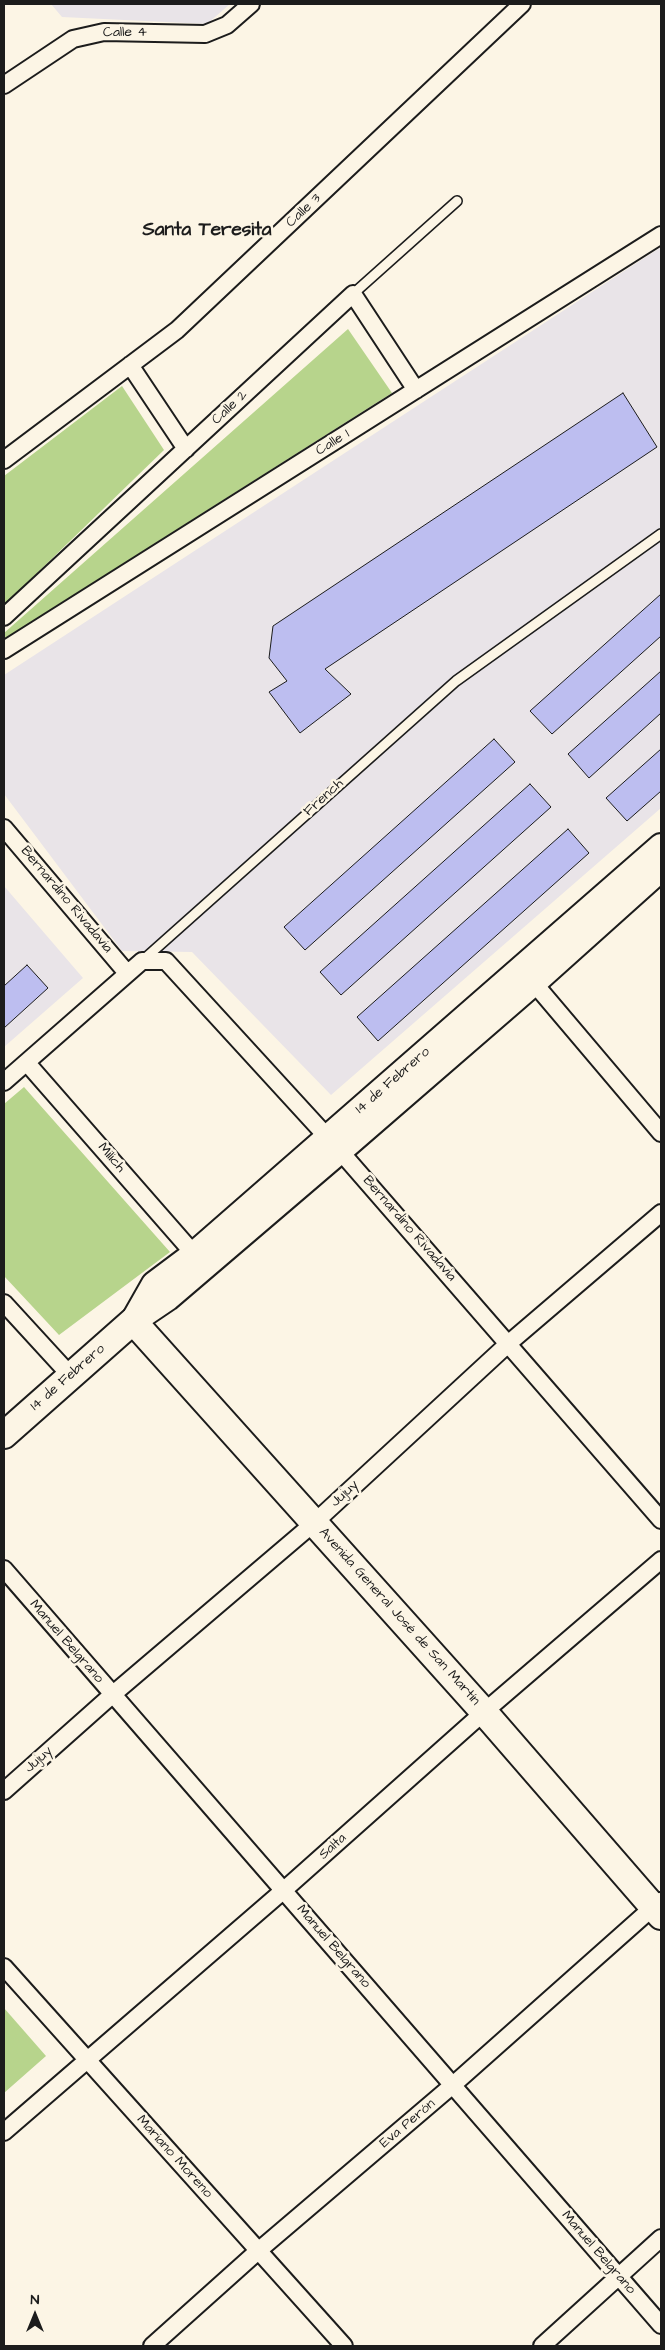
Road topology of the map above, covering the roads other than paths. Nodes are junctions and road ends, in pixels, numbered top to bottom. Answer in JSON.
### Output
{"nodes":[{"id":1,"x":251,"y":4,"type":"edge"},
{"id":2,"x":522,"y":4,"type":"edge"},
{"id":3,"x":4,"y":85,"type":"edge"},
{"id":4,"x":457,"y":201,"type":"dead end"},
{"id":5,"x":661,"y":235,"type":"edge"},
{"id":6,"x":353,"y":294,"type":"junction"},
{"id":7,"x":130,"y":365,"type":"junction"},
{"id":8,"x":416,"y":390,"type":"junction"},
{"id":9,"x":186,"y":449,"type":"junction"},
{"id":10,"x":4,"y":460,"type":"edge"},
{"id":11,"x":661,"y":534,"type":"edge"},
{"id":12,"x":4,"y":617,"type":"edge"},
{"id":13,"x":4,"y":650,"type":"edge"},
{"id":14,"x":4,"y":828,"type":"edge"},
{"id":15,"x":661,"y":846,"type":"edge"},
{"id":16,"x":661,"y":869,"type":"edge"},
{"id":17,"x":142,"y":961,"type":"junction"},
{"id":18,"x":127,"y":973,"type":"junction"},
{"id":19,"x":528,"y":976,"type":"junction"},
{"id":20,"x":27,"y":1063,"type":"junction"},
{"id":21,"x":4,"y":1082,"type":"edge"},
{"id":22,"x":661,"y":1133,"type":"edge"},
{"id":23,"x":334,"y":1144,"type":"junction"},
{"id":24,"x":661,"y":1213,"type":"edge"},
{"id":25,"x":194,"y":1254,"type":"junction"},
{"id":26,"x":4,"y":1303,"type":"edge"},
{"id":27,"x":133,"y":1321,"type":"junction"},
{"id":28,"x":509,"y":1343,"type":"junction"},
{"id":29,"x":70,"y":1376,"type":"junction"},
{"id":30,"x":4,"y":1435,"type":"edge"},
{"id":31,"x":661,"y":1520,"type":"edge"},
{"id":32,"x":314,"y":1523,"type":"junction"},
{"id":33,"x":661,"y":1560,"type":"edge"},
{"id":34,"x":4,"y":1569,"type":"edge"},
{"id":35,"x":112,"y":1695,"type":"junction"},
{"id":36,"x":484,"y":1712,"type":"junction"},
{"id":37,"x":4,"y":1791,"type":"edge"},
{"id":38,"x":284,"y":1890,"type":"junction"},
{"id":39,"x":659,"y":1907,"type":"edge"},
{"id":40,"x":4,"y":1967,"type":"edge"},
{"id":41,"x":87,"y":2061,"type":"junction"},
{"id":42,"x":454,"y":2084,"type":"junction"},
{"id":43,"x":4,"y":2132,"type":"edge"},
{"id":44,"x":661,"y":2238,"type":"edge"},
{"id":45,"x":258,"y":2251,"type":"junction"},
{"id":46,"x":618,"y":2277,"type":"junction"},
{"id":47,"x":661,"y":2325,"type":"edge"},
{"id":48,"x":152,"y":2346,"type":"edge"},
{"id":49,"x":344,"y":2346,"type":"edge"},
{"id":50,"x":542,"y":2346,"type":"edge"}],
"edges":[{"from":1,"to":3,"type":"street","name":"Calle 4"},
{"from":2,"to":7,"type":"street","name":"Calle 3"},
{"from":4,"to":6,"type":"lane","name":"Calle 2"},
{"from":5,"to":8,"type":"street","name":"Calle 1"},
{"from":6,"to":8,"type":"street"},
{"from":6,"to":9,"type":"street","name":"Calle 2"},
{"from":7,"to":9,"type":"street"},
{"from":7,"to":10,"type":"street","name":"Calle 3"},
{"from":8,"to":13,"type":"street","name":"Calle 1"},
{"from":9,"to":12,"type":"street","name":"Calle 2"},
{"from":11,"to":17,"type":"lane","name":"French"},
{"from":14,"to":18,"type":"street","name":"Bernardino Rivadavia"},
{"from":15,"to":19,"type":"main road","name":"14 de Febrero"},
{"from":16,"to":19,"type":"main road","name":"14 de Febrero"},
{"from":17,"to":18,"type":"street","name":"French"},
{"from":17,"to":23,"type":"street","name":"Bernardino Rivadavia"},
{"from":18,"to":20,"type":"street","name":"French"},
{"from":19,"to":22,"type":"street"},
{"from":19,"to":23,"type":"main road","name":"14 de Febrero"},
{"from":20,"to":21,"type":"street","name":"French"},
{"from":20,"to":25,"type":"street","name":"Milich"},
{"from":23,"to":25,"type":"main road","name":"14 de Febrero"},
{"from":23,"to":27,"type":"main road","name":"14 de Febrero"},
{"from":23,"to":28,"type":"street","name":"Bernardino Rivadavia"},
{"from":24,"to":28,"type":"street","name":"Jujuy"},
{"from":25,"to":27,"type":"main road","name":"14 de Febrero"},
{"from":26,"to":29,"type":"street"},
{"from":27,"to":29,"type":"main road","name":"14 de Febrero"},
{"from":27,"to":32,"type":"main road","name":"Avenida General José de San Martín"},
{"from":28,"to":31,"type":"street","name":"Bernardino Rivadavia"},
{"from":28,"to":32,"type":"street","name":"Jujuy"},
{"from":29,"to":30,"type":"main road","name":"14 de Febrero"},
{"from":32,"to":35,"type":"street","name":"Jujuy"},
{"from":32,"to":36,"type":"main road","name":"Avenida General José de San Martín"},
{"from":33,"to":36,"type":"street","name":"Salta"},
{"from":34,"to":35,"type":"street","name":"Manuel Belgrano"},
{"from":35,"to":37,"type":"street","name":"Jujuy"},
{"from":35,"to":38,"type":"street","name":"Manuel Belgrano"},
{"from":36,"to":38,"type":"street","name":"Salta"},
{"from":36,"to":39,"type":"main road","name":"Avenida General José de San Martín"},
{"from":38,"to":41,"type":"street","name":"Salta"},
{"from":38,"to":42,"type":"street","name":"Manuel Belgrano"},
{"from":39,"to":42,"type":"street","name":"Eva Perón"},
{"from":40,"to":41,"type":"street","name":"Mariano Moreno"},
{"from":41,"to":43,"type":"street","name":"Salta"},
{"from":41,"to":45,"type":"street","name":"Mariano Moreno"},
{"from":42,"to":45,"type":"street","name":"Eva Perón"},
{"from":42,"to":46,"type":"street","name":"Manuel Belgrano"},
{"from":44,"to":46,"type":"street"},
{"from":45,"to":48,"type":"street","name":"Eva Perón"},
{"from":45,"to":49,"type":"street","name":"Mariano Moreno"},
{"from":46,"to":47,"type":"street","name":"Manuel Belgrano"},
{"from":46,"to":50,"type":"street"}]}
